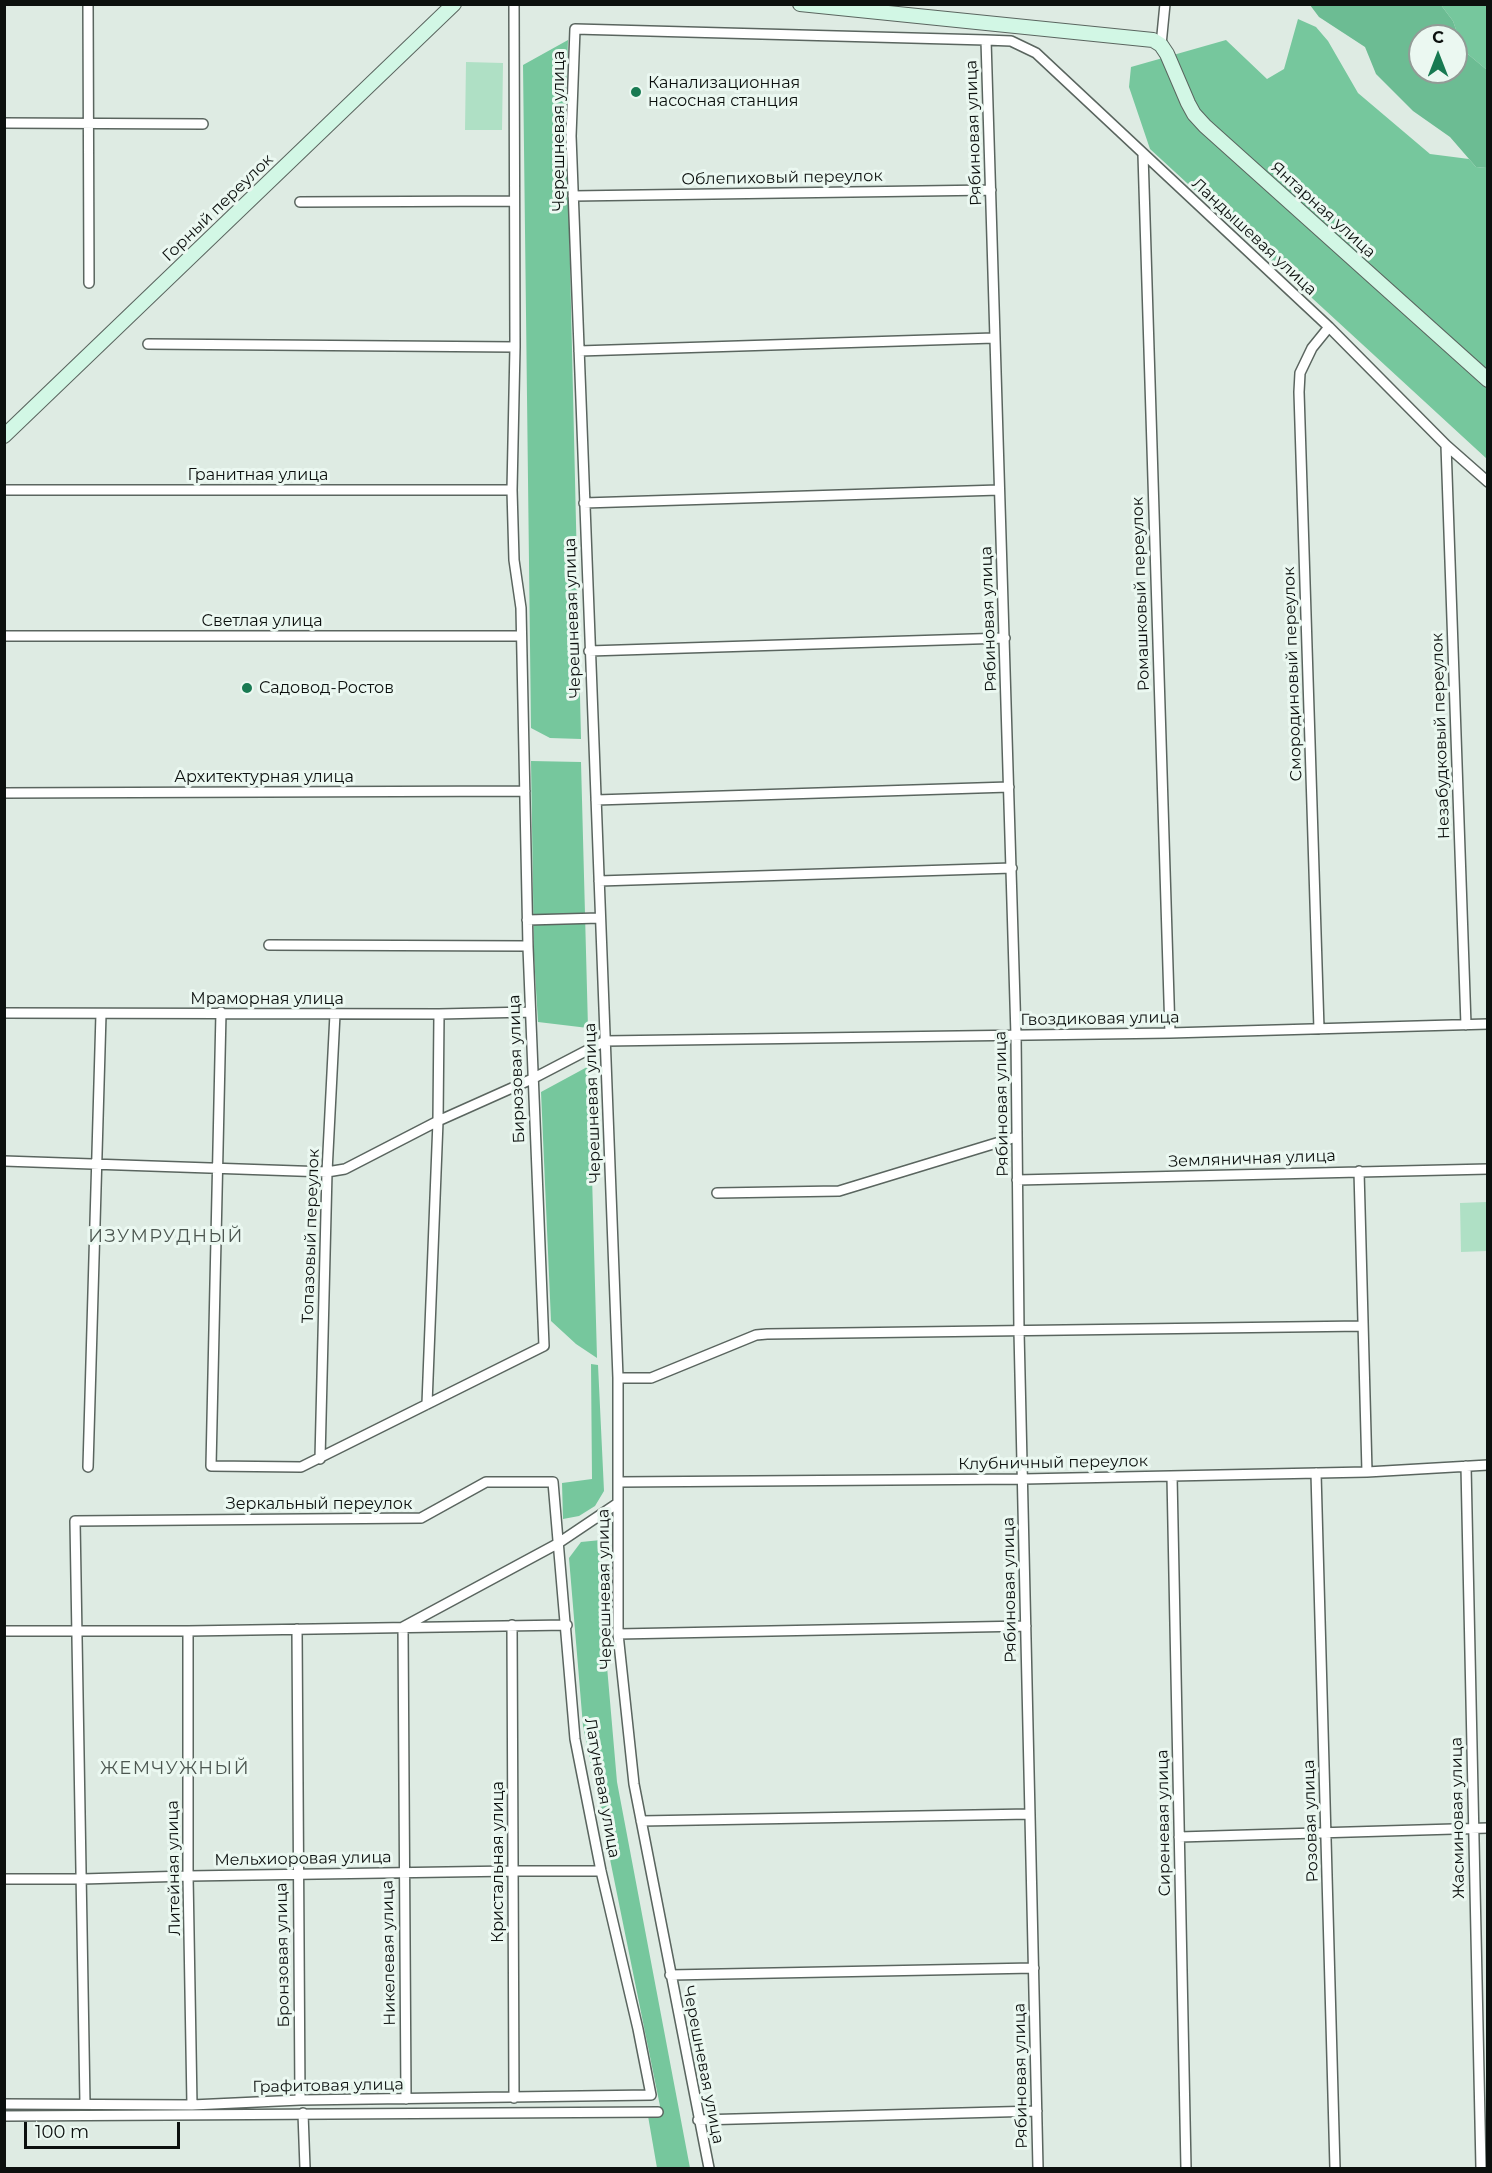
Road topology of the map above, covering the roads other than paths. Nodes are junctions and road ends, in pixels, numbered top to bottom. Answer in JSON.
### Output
{"nodes":[{"id":1,"x":88,"y":4,"type":"edge"},
{"id":2,"x":454,"y":4,"type":"edge"},
{"id":3,"x":514,"y":4,"type":"edge"},
{"id":4,"x":800,"y":4,"type":"edge"},
{"id":5,"x":1165,"y":4,"type":"edge"},
{"id":6,"x":817,"y":5,"type":"edge"},
{"id":7,"x":857,"y":7,"type":"edge"},
{"id":8,"x":575,"y":29,"type":"joint"},
{"id":9,"x":986,"y":40,"type":"junction"},
{"id":10,"x":1161,"y":45,"type":"junction"},
{"id":11,"x":4,"y":123,"type":"edge"},
{"id":12,"x":88,"y":124,"type":"junction"},
{"id":13,"x":203,"y":124,"type":"dead end"},
{"id":14,"x":1143,"y":154,"type":"junction"},
{"id":15,"x":991,"y":190,"type":"junction"},
{"id":16,"x":573,"y":195,"type":"junction"},
{"id":17,"x":513,"y":201,"type":"junction"},
{"id":18,"x":300,"y":202,"type":"dead end"},
{"id":19,"x":89,"y":283,"type":"dead end"},
{"id":20,"x":1329,"y":327,"type":"junction"},
{"id":21,"x":994,"y":338,"type":"junction"},
{"id":22,"x":148,"y":344,"type":"dead end"},
{"id":23,"x":516,"y":347,"type":"junction"},
{"id":24,"x":579,"y":351,"type":"junction"},
{"id":25,"x":1488,"y":380,"type":"edge"},
{"id":26,"x":4,"y":436,"type":"edge"},
{"id":27,"x":1446,"y":445,"type":"junction"},
{"id":28,"x":1488,"y":482,"type":"edge"},
{"id":29,"x":4,"y":490,"type":"edge"},
{"id":30,"x":512,"y":490,"type":"junction"},
{"id":31,"x":999,"y":490,"type":"junction"},
{"id":32,"x":584,"y":503,"type":"junction"},
{"id":33,"x":4,"y":636,"type":"edge"},
{"id":34,"x":520,"y":636,"type":"junction"},
{"id":35,"x":1005,"y":638,"type":"junction"},
{"id":36,"x":589,"y":651,"type":"junction"},
{"id":37,"x":1009,"y":787,"type":"junction"},
{"id":38,"x":525,"y":790,"type":"junction"},
{"id":39,"x":4,"y":793,"type":"edge"},
{"id":40,"x":596,"y":800,"type":"junction"},
{"id":41,"x":1012,"y":868,"type":"junction"},
{"id":42,"x":599,"y":881,"type":"junction"},
{"id":43,"x":600,"y":918,"type":"junction"},
{"id":44,"x":527,"y":920,"type":"junction"},
{"id":45,"x":268,"y":945,"type":"dead end"},
{"id":46,"x":528,"y":946,"type":"junction"},
{"id":47,"x":4,"y":1012,"type":"edge"},
{"id":48,"x":221,"y":1012,"type":"junction"},
{"id":49,"x":530,"y":1012,"type":"junction"},
{"id":50,"x":101,"y":1014,"type":"junction"},
{"id":51,"x":335,"y":1014,"type":"junction"},
{"id":52,"x":438,"y":1014,"type":"junction"},
{"id":53,"x":1488,"y":1024,"type":"edge"},
{"id":54,"x":1466,"y":1025,"type":"junction"},
{"id":55,"x":1319,"y":1029,"type":"junction"},
{"id":56,"x":1170,"y":1033,"type":"junction"},
{"id":57,"x":1016,"y":1035,"type":"junction"},
{"id":58,"x":605,"y":1041,"type":"junction"},
{"id":59,"x":532,"y":1079,"type":"junction"},
{"id":60,"x":438,"y":1121,"type":"junction"},
{"id":61,"x":1016,"y":1137,"type":"junction"},
{"id":62,"x":4,"y":1161,"type":"edge"},
{"id":63,"x":98,"y":1165,"type":"junction"},
{"id":64,"x":218,"y":1168,"type":"junction"},
{"id":65,"x":1488,"y":1169,"type":"edge"},
{"id":66,"x":1359,"y":1171,"type":"junction"},
{"id":67,"x":327,"y":1172,"type":"junction"},
{"id":68,"x":1017,"y":1180,"type":"junction"},
{"id":69,"x":717,"y":1193,"type":"dead end"},
{"id":70,"x":1363,"y":1326,"type":"junction"},
{"id":71,"x":1019,"y":1331,"type":"junction"},
{"id":72,"x":618,"y":1378,"type":"junction"},
{"id":73,"x":427,"y":1404,"type":"junction"},
{"id":74,"x":320,"y":1459,"type":"junction"},
{"id":75,"x":1488,"y":1465,"type":"edge"},
{"id":76,"x":1466,"y":1466,"type":"junction"},
{"id":77,"x":88,"y":1467,"type":"dead end"},
{"id":78,"x":1366,"y":1472,"type":"junction"},
{"id":79,"x":1316,"y":1473,"type":"junction"},
{"id":80,"x":1172,"y":1476,"type":"junction"},
{"id":81,"x":1023,"y":1479,"type":"junction"},
{"id":82,"x":553,"y":1482,"type":"joint"},
{"id":83,"x":619,"y":1482,"type":"junction"},
{"id":84,"x":618,"y":1503,"type":"junction"},
{"id":85,"x":557,"y":1544,"type":"junction"},
{"id":86,"x":512,"y":1625,"type":"junction"},
{"id":87,"x":567,"y":1625,"type":"junction"},
{"id":88,"x":1026,"y":1626,"type":"junction"},
{"id":89,"x":403,"y":1627,"type":"junction"},
{"id":90,"x":297,"y":1629,"type":"junction"},
{"id":91,"x":76,"y":1630,"type":"junction"},
{"id":92,"x":188,"y":1630,"type":"junction"},
{"id":93,"x":4,"y":1631,"type":"edge"},
{"id":94,"x":618,"y":1634,"type":"junction"},
{"id":95,"x":1030,"y":1814,"type":"junction"},
{"id":96,"x":641,"y":1821,"type":"junction"},
{"id":97,"x":1488,"y":1828,"type":"edge"},
{"id":98,"x":1473,"y":1829,"type":"junction"},
{"id":99,"x":1326,"y":1832,"type":"junction"},
{"id":100,"x":1179,"y":1837,"type":"junction"},
{"id":101,"x":512,"y":1871,"type":"junction"},
{"id":102,"x":601,"y":1871,"type":"junction"},
{"id":103,"x":404,"y":1873,"type":"junction"},
{"id":104,"x":297,"y":1874,"type":"junction"},
{"id":105,"x":189,"y":1876,"type":"junction"},
{"id":106,"x":4,"y":1879,"type":"edge"},
{"id":107,"x":82,"y":1879,"type":"junction"},
{"id":108,"x":1034,"y":1968,"type":"junction"},
{"id":109,"x":670,"y":1975,"type":"junction"},
{"id":110,"x":651,"y":2095,"type":"joint"},
{"id":111,"x":514,"y":2098,"type":"junction"},
{"id":112,"x":406,"y":2099,"type":"junction"},
{"id":113,"x":300,"y":2100,"type":"junction"},
{"id":114,"x":4,"y":2104,"type":"edge"},
{"id":115,"x":85,"y":2104,"type":"junction"},
{"id":116,"x":192,"y":2105,"type":"junction"},
{"id":117,"x":1037,"y":2111,"type":"junction"},
{"id":118,"x":658,"y":2112,"type":"dead end"},
{"id":119,"x":303,"y":2113,"type":"junction"},
{"id":120,"x":4,"y":2116,"type":"edge"},
{"id":121,"x":698,"y":2120,"type":"junction"},
{"id":122,"x":305,"y":2169,"type":"edge"},
{"id":123,"x":709,"y":2169,"type":"edge"},
{"id":124,"x":1038,"y":2169,"type":"edge"},
{"id":125,"x":1186,"y":2169,"type":"edge"},
{"id":126,"x":1335,"y":2169,"type":"edge"},
{"id":127,"x":1481,"y":2169,"type":"edge"}],
"edges":[{"from":1,"to":12,"type":"street"},
{"from":2,"to":26,"type":"street","name":"Горный переулок"},
{"from":3,"to":17,"type":"street","name":"Бирюзовая улица"},
{"from":4,"to":6,"type":"street"},
{"from":5,"to":10,"type":"street"},
{"from":6,"to":7,"type":"street"},
{"from":7,"to":10,"type":"street"},
{"from":8,"to":9,"type":"street","name":"Ландышевая улица"},
{"from":8,"to":16,"type":"street","name":"Черешневая улица"},
{"from":9,"to":14,"type":"street","name":"Ландышевая улица"},
{"from":9,"to":15,"type":"street","name":"Рябиновая улица"},
{"from":10,"to":25,"type":"street","name":"Янтарная улица"},
{"from":11,"to":12,"type":"street"},
{"from":12,"to":13,"type":"street"},
{"from":12,"to":19,"type":"street"},
{"from":14,"to":20,"type":"street","name":"Ландышевая улица"},
{"from":14,"to":56,"type":"street","name":"Ромашковый переулок"},
{"from":15,"to":16,"type":"street","name":"Облепиховый переулок"},
{"from":15,"to":21,"type":"street","name":"Рябиновая улица"},
{"from":16,"to":24,"type":"street","name":"Черешневая улица"},
{"from":17,"to":18,"type":"street"},
{"from":17,"to":23,"type":"street","name":"Бирюзовая улица"},
{"from":20,"to":27,"type":"street","name":"Ландышевая улица"},
{"from":20,"to":55,"type":"street","name":"Смородиновый переулок"},
{"from":21,"to":24,"type":"street"},
{"from":21,"to":31,"type":"street","name":"Рябиновая улица"},
{"from":22,"to":23,"type":"street"},
{"from":23,"to":30,"type":"street","name":"Бирюзовая улица"},
{"from":24,"to":32,"type":"street","name":"Черешневая улица"},
{"from":27,"to":28,"type":"street","name":"Ландышевая улица"},
{"from":27,"to":54,"type":"street","name":"Незабудковый переулок"},
{"from":29,"to":30,"type":"street","name":"Гранитная улица"},
{"from":30,"to":34,"type":"street","name":"Бирюзовая улица"},
{"from":31,"to":32,"type":"street"},
{"from":31,"to":35,"type":"street","name":"Рябиновая улица"},
{"from":32,"to":36,"type":"street","name":"Черешневая улица"},
{"from":33,"to":34,"type":"street","name":"Светлая улица"},
{"from":34,"to":38,"type":"street","name":"Бирюзовая улица"},
{"from":35,"to":36,"type":"street"},
{"from":35,"to":37,"type":"street","name":"Рябиновая улица"},
{"from":36,"to":40,"type":"street","name":"Черешневая улица"},
{"from":37,"to":40,"type":"street"},
{"from":37,"to":41,"type":"street","name":"Рябиновая улица"},
{"from":38,"to":39,"type":"street","name":"Архитектурная улица"},
{"from":38,"to":44,"type":"street","name":"Бирюзовая улица"},
{"from":40,"to":42,"type":"street","name":"Черешневая улица"},
{"from":41,"to":42,"type":"street"},
{"from":41,"to":57,"type":"street","name":"Рябиновая улица"},
{"from":42,"to":43,"type":"street","name":"Черешневая улица"},
{"from":43,"to":44,"type":"street"},
{"from":43,"to":58,"type":"street","name":"Черешневая улица"},
{"from":44,"to":46,"type":"street","name":"Бирюзовая улица"},
{"from":45,"to":46,"type":"street"},
{"from":46,"to":49,"type":"street","name":"Бирюзовая улица"},
{"from":47,"to":50,"type":"street","name":"Мраморная улица"},
{"from":48,"to":50,"type":"street","name":"Мраморная улица"},
{"from":48,"to":51,"type":"street","name":"Мраморная улица"},
{"from":48,"to":64,"type":"street"},
{"from":49,"to":52,"type":"street","name":"Мраморная улица"},
{"from":49,"to":59,"type":"street","name":"Бирюзовая улица"},
{"from":50,"to":63,"type":"street"},
{"from":51,"to":52,"type":"street","name":"Мраморная улица"},
{"from":51,"to":67,"type":"street","name":"Топазовый переулок"},
{"from":52,"to":60,"type":"street"},
{"from":53,"to":54,"type":"street","name":"Гвоздиковая улица"},
{"from":54,"to":55,"type":"street","name":"Гвоздиковая улица"},
{"from":55,"to":56,"type":"street","name":"Гвоздиковая улица"},
{"from":56,"to":57,"type":"street","name":"Гвоздиковая улица"},
{"from":57,"to":58,"type":"street","name":"Гвоздиковая улица"},
{"from":57,"to":61,"type":"street","name":"Рябиновая улица"},
{"from":58,"to":59,"type":"street"},
{"from":58,"to":72,"type":"street","name":"Черешневая улица"},
{"from":59,"to":60,"type":"street"},
{"from":59,"to":73,"type":"street","name":"Бирюзовая улица"},
{"from":60,"to":67,"type":"street"},
{"from":60,"to":73,"type":"street"},
{"from":61,"to":68,"type":"street","name":"Рябиновая улица"},
{"from":61,"to":69,"type":"street"},
{"from":62,"to":63,"type":"street"},
{"from":63,"to":64,"type":"street"},
{"from":63,"to":77,"type":"street"},
{"from":64,"to":67,"type":"street"},
{"from":64,"to":74,"type":"street"},
{"from":65,"to":66,"type":"street","name":"Земляничная улица"},
{"from":66,"to":68,"type":"street","name":"Земляничная улица"},
{"from":66,"to":70,"type":"street"},
{"from":67,"to":74,"type":"street","name":"Топазовый переулок"},
{"from":68,"to":71,"type":"street","name":"Рябиновая улица"},
{"from":70,"to":71,"type":"street"},
{"from":70,"to":78,"type":"street"},
{"from":71,"to":72,"type":"street"},
{"from":71,"to":81,"type":"street","name":"Рябиновая улица"},
{"from":72,"to":83,"type":"street","name":"Черешневая улица"},
{"from":73,"to":74,"type":"street"},
{"from":75,"to":76,"type":"street","name":"Клубничный переулок"},
{"from":76,"to":78,"type":"street","name":"Клубничный переулок"},
{"from":76,"to":98,"type":"street","name":"Жасминовая улица"},
{"from":78,"to":79,"type":"street","name":"Клубничный переулок"},
{"from":79,"to":80,"type":"street","name":"Клубничный переулок"},
{"from":79,"to":99,"type":"street","name":"Розовая улица"},
{"from":80,"to":81,"type":"street","name":"Клубничный переулок"},
{"from":80,"to":100,"type":"street","name":"Сиреневая улица"},
{"from":81,"to":83,"type":"street","name":"Клубничный переулок"},
{"from":81,"to":88,"type":"street","name":"Рябиновая улица"},
{"from":82,"to":85,"type":"street","name":"Латуневая улица"},
{"from":82,"to":91,"type":"street","name":"Зеркальный переулок"},
{"from":83,"to":84,"type":"street","name":"Черешневая улица"},
{"from":84,"to":85,"type":"street"},
{"from":84,"to":94,"type":"street","name":"Черешневая улица"},
{"from":85,"to":87,"type":"street","name":"Латуневая улица"},
{"from":85,"to":89,"type":"street"},
{"from":86,"to":87,"type":"street"},
{"from":86,"to":89,"type":"street"},
{"from":86,"to":101,"type":"street","name":"Кристальная улица"},
{"from":87,"to":102,"type":"street","name":"Латуневая улица"},
{"from":88,"to":94,"type":"street"},
{"from":88,"to":95,"type":"street","name":"Рябиновая улица"},
{"from":89,"to":90,"type":"street"},
{"from":89,"to":103,"type":"street","name":"Никелевая улица"},
{"from":90,"to":92,"type":"street"},
{"from":90,"to":104,"type":"street","name":"Бронзовая улица"},
{"from":91,"to":92,"type":"street"},
{"from":91,"to":93,"type":"street"},
{"from":91,"to":107,"type":"street"},
{"from":92,"to":105,"type":"street","name":"Литейная улица"},
{"from":94,"to":96,"type":"street","name":"Черешневая улица"},
{"from":95,"to":96,"type":"street"},
{"from":95,"to":108,"type":"street","name":"Рябиновая улица"},
{"from":96,"to":109,"type":"street","name":"Черешневая улица"},
{"from":97,"to":98,"type":"street"},
{"from":98,"to":99,"type":"street"},
{"from":98,"to":127,"type":"street","name":"Жасминовая улица"},
{"from":99,"to":100,"type":"street"},
{"from":99,"to":126,"type":"street","name":"Розовая улица"},
{"from":100,"to":125,"type":"street","name":"Сиреневая улица"},
{"from":101,"to":102,"type":"street","name":"Мельхиоровая улица"},
{"from":101,"to":103,"type":"street","name":"Мельхиоровая улица"},
{"from":101,"to":111,"type":"street","name":"Кристальная улица"},
{"from":102,"to":110,"type":"street","name":"Латуневая улица"},
{"from":103,"to":104,"type":"street","name":"Мельхиоровая улица"},
{"from":103,"to":112,"type":"street","name":"Никелевая улица"},
{"from":104,"to":105,"type":"street","name":"Мельхиоровая улица"},
{"from":104,"to":113,"type":"street","name":"Бронзовая улица"},
{"from":105,"to":107,"type":"street","name":"Мельхиоровая улица"},
{"from":105,"to":116,"type":"street","name":"Литейная улица"},
{"from":106,"to":107,"type":"street","name":"Мельхиоровая улица"},
{"from":107,"to":115,"type":"street"},
{"from":108,"to":109,"type":"street"},
{"from":108,"to":117,"type":"street","name":"Рябиновая улица"},
{"from":109,"to":121,"type":"street","name":"Черешневая улица"},
{"from":110,"to":111,"type":"street","name":"Графитовая улица"},
{"from":111,"to":112,"type":"street","name":"Графитовая улица"},
{"from":112,"to":113,"type":"street","name":"Графитовая улица"},
{"from":113,"to":116,"type":"street","name":"Графитовая улица"},
{"from":114,"to":115,"type":"street","name":"Графитовая улица"},
{"from":115,"to":116,"type":"street","name":"Графитовая улица"},
{"from":117,"to":121,"type":"street"},
{"from":117,"to":124,"type":"street","name":"Рябиновая улица"},
{"from":118,"to":119,"type":"street"},
{"from":119,"to":120,"type":"street"},
{"from":119,"to":122,"type":"street"},
{"from":121,"to":123,"type":"street","name":"Черешневая улица"}]}
